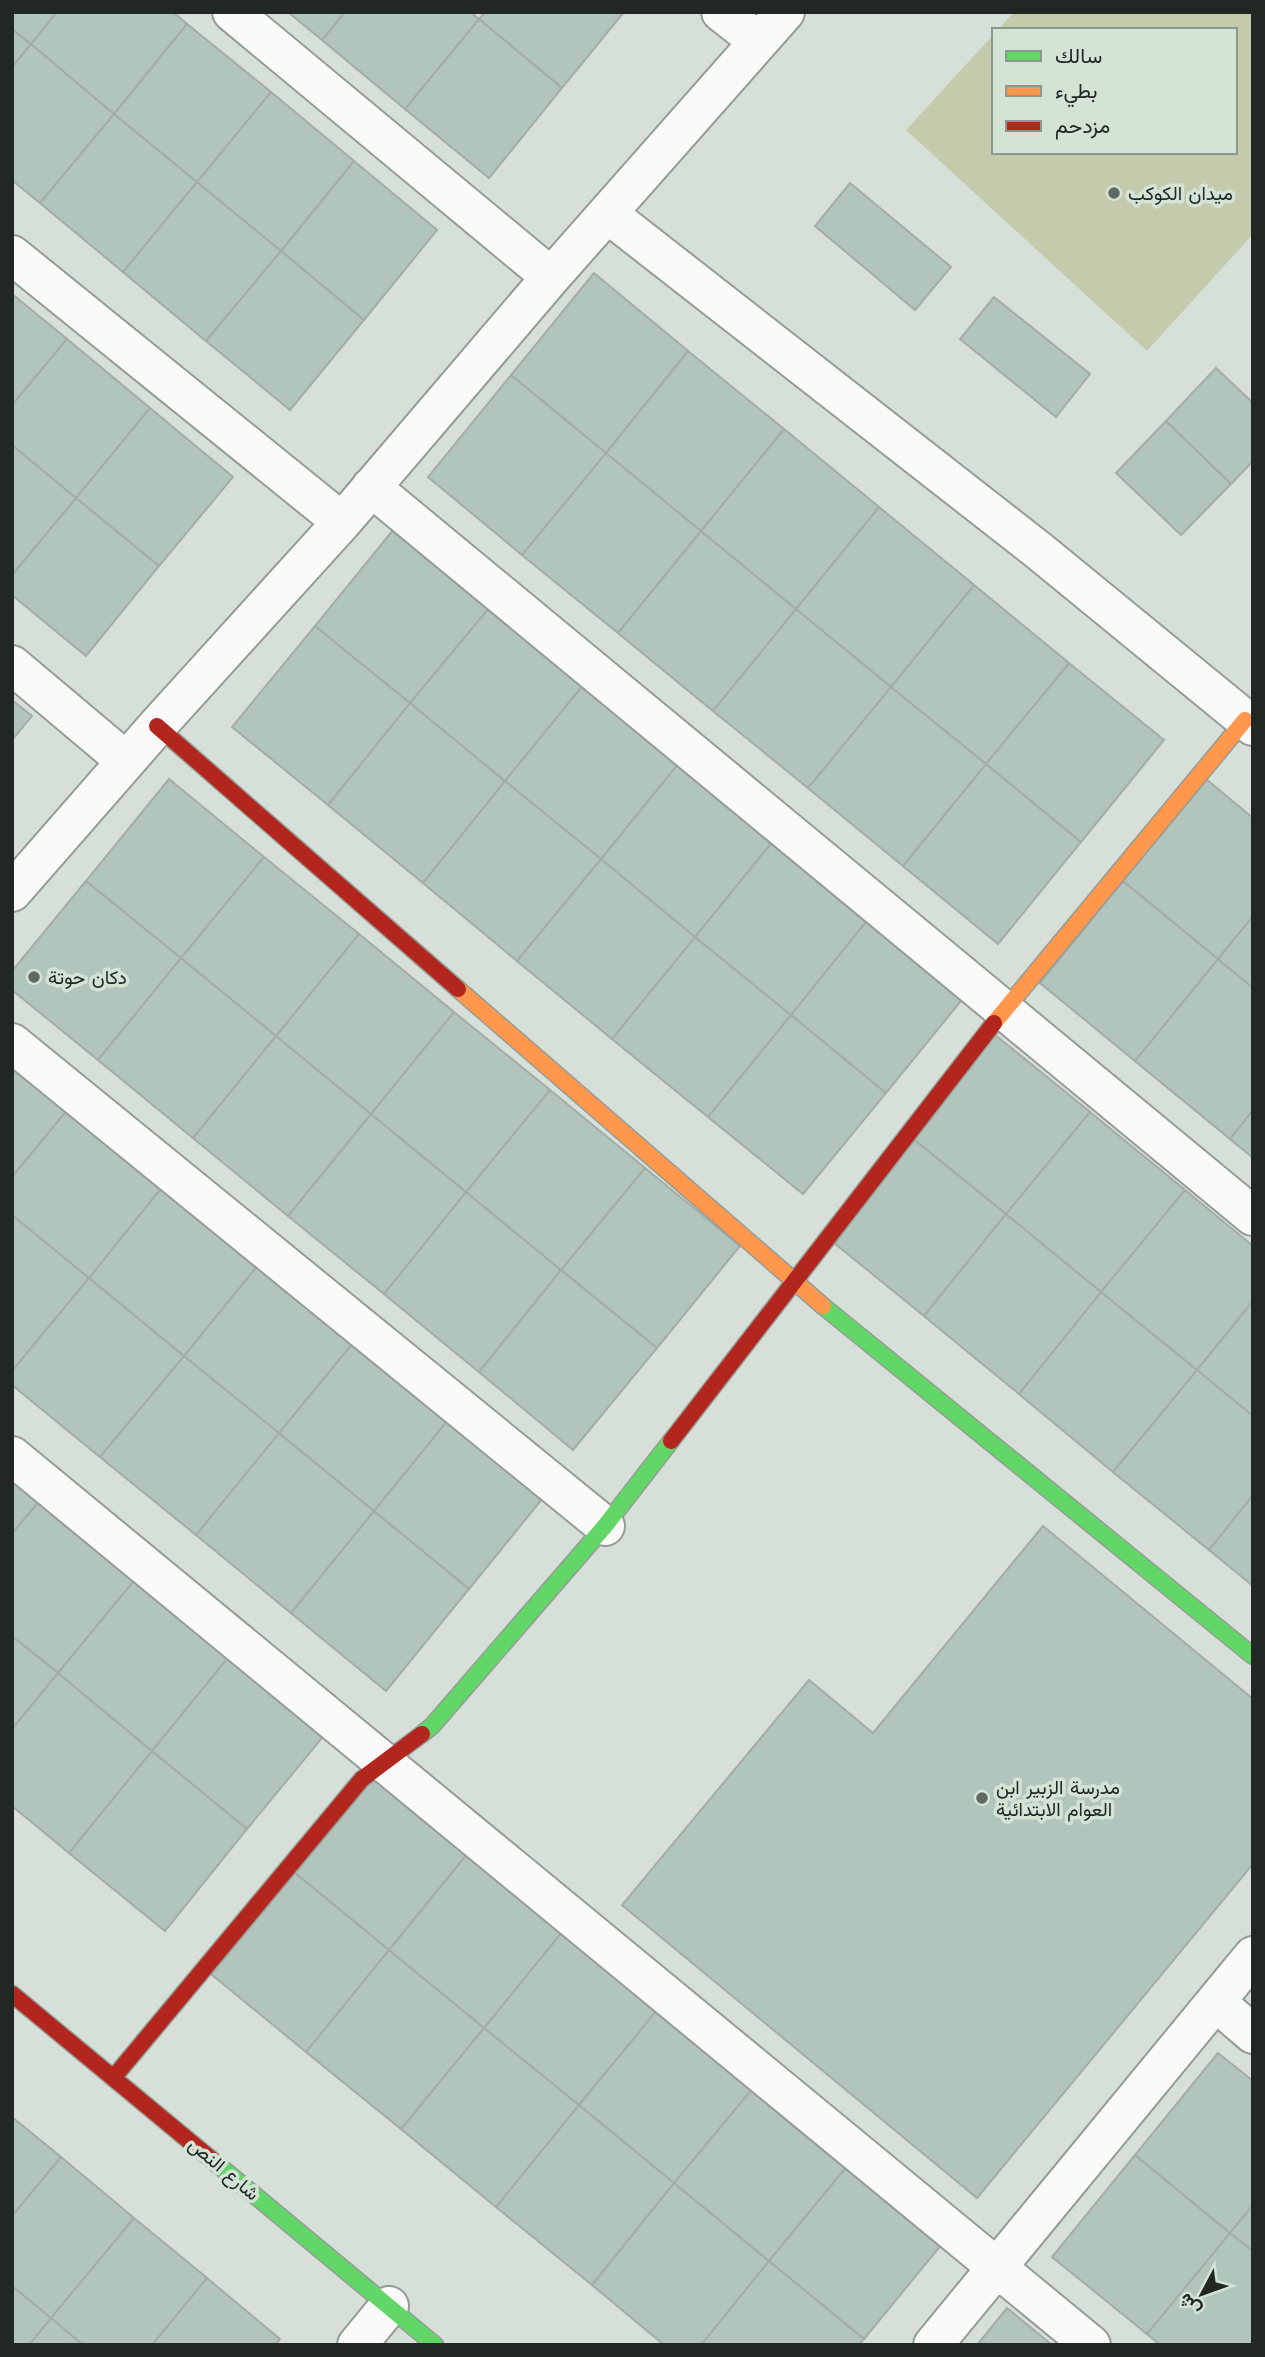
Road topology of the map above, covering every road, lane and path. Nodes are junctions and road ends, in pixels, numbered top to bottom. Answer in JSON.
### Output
{"nodes":[{"id":1,"x":232,"y":12,"type":"edge"},
{"id":2,"x":721,"y":12,"type":"edge"},
{"id":3,"x":785,"y":12,"type":"edge"},
{"id":4,"x":758,"y":41,"type":"junction"},
{"id":5,"x":608,"y":214,"type":"junction"},
{"id":6,"x":12,"y":255,"type":"edge"},
{"id":7,"x":551,"y":277,"type":"junction"},
{"id":8,"x":371,"y":487,"type":"junction"},
{"id":9,"x":342,"y":522,"type":"junction"},
{"id":10,"x":12,"y":665,"type":"edge"},
{"id":11,"x":1249,"y":723,"type":"edge"},
{"id":12,"x":157,"y":726,"type":"junction"},
{"id":13,"x":126,"y":761,"type":"junction"},
{"id":14,"x":12,"y":892,"type":"edge"},
{"id":15,"x":1005,"y":1008,"type":"junction"},
{"id":16,"x":12,"y":1043,"type":"edge"},
{"id":17,"x":1253,"y":1216,"type":"edge"},
{"id":18,"x":794,"y":1282,"type":"junction"},
{"id":19,"x":12,"y":1456,"type":"edge"},
{"id":20,"x":605,"y":1526,"type":"junction"},
{"id":21,"x":1253,"y":1656,"type":"edge"},
{"id":22,"x":384,"y":1762,"type":"junction"},
{"id":23,"x":1253,"y":1956,"type":"edge"},
{"id":24,"x":12,"y":1994,"type":"edge"},
{"id":25,"x":1216,"y":2002,"type":"junction"},
{"id":26,"x":1253,"y":2034,"type":"edge"},
{"id":27,"x":114,"y":2077,"type":"junction"},
{"id":28,"x":996,"y":2265,"type":"junction"},
{"id":29,"x":389,"y":2306,"type":"junction"},
{"id":30,"x":357,"y":2345,"type":"edge"},
{"id":31,"x":435,"y":2345,"type":"edge"},
{"id":32,"x":933,"y":2345,"type":"edge"},
{"id":33,"x":1091,"y":2345,"type":"edge"}],
"edges":[{"from":1,"to":7,"type":"street"},
{"from":2,"to":4,"type":"street"},
{"from":3,"to":4,"type":"street"},
{"from":4,"to":5,"type":"street"},
{"from":5,"to":7,"type":"street"},
{"from":5,"to":11,"type":"street"},
{"from":6,"to":9,"type":"street"},
{"from":7,"to":8,"type":"street"},
{"from":8,"to":9,"type":"street"},
{"from":8,"to":15,"type":"street"},
{"from":9,"to":12,"type":"street"},
{"from":10,"to":13,"type":"street"},
{"from":11,"to":15,"type":"street"},
{"from":12,"to":13,"type":"street"},
{"from":12,"to":18,"type":"street"},
{"from":13,"to":14,"type":"street"},
{"from":15,"to":17,"type":"street"},
{"from":15,"to":18,"type":"street"},
{"from":16,"to":20,"type":"street"},
{"from":18,"to":20,"type":"street"},
{"from":18,"to":21,"type":"street"},
{"from":19,"to":22,"type":"street"},
{"from":20,"to":22,"type":"street"},
{"from":22,"to":27,"type":"street"},
{"from":22,"to":28,"type":"street"},
{"from":23,"to":25,"type":"street"},
{"from":24,"to":27,"type":"street","name":"شارع النص"},
{"from":25,"to":26,"type":"street"},
{"from":25,"to":28,"type":"street"},
{"from":27,"to":29,"type":"street","name":"شارع النص"},
{"from":28,"to":32,"type":"street"},
{"from":28,"to":33,"type":"street"},
{"from":29,"to":30,"type":"street"},
{"from":29,"to":31,"type":"street","name":"شارع النص"}]}
